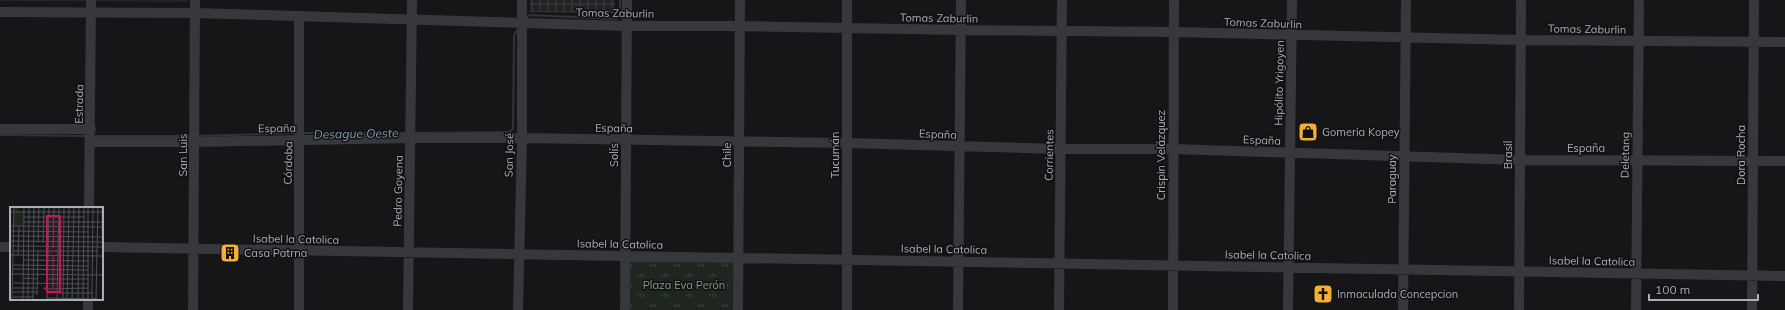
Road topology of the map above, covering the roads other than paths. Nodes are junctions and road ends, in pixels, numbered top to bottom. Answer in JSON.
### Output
{"nodes":[{"id":1,"x":92,"y":0,"type":"edge"},
{"id":2,"x":196,"y":0,"type":"edge"},
{"id":3,"x":412,"y":0,"type":"edge"},
{"id":4,"x":522,"y":0,"type":"edge"},
{"id":5,"x":627,"y":0,"type":"edge"},
{"id":6,"x":740,"y":0,"type":"edge"},
{"id":7,"x":847,"y":0,"type":"edge"},
{"id":8,"x":961,"y":0,"type":"edge"},
{"id":9,"x":1062,"y":0,"type":"edge"},
{"id":10,"x":1174,"y":0,"type":"edge"},
{"id":11,"x":1292,"y":0,"type":"edge"},
{"id":12,"x":1406,"y":0,"type":"edge"},
{"id":13,"x":1521,"y":0,"type":"edge"},
{"id":14,"x":1639,"y":0,"type":"edge"},
{"id":15,"x":1754,"y":0,"type":"edge"},
{"id":16,"x":0,"y":12,"type":"edge"},
{"id":17,"x":92,"y":13,"type":"junction"},
{"id":18,"x":196,"y":13,"type":"junction"},
{"id":19,"x":299,"y":16,"type":"junction"},
{"id":20,"x":412,"y":19,"type":"junction"},
{"id":21,"x":522,"y":23,"type":"junction"},
{"id":22,"x":627,"y":26,"type":"junction"},
{"id":23,"x":740,"y":26,"type":"junction"},
{"id":24,"x":847,"y":28,"type":"junction"},
{"id":25,"x":960,"y":30,"type":"junction"},
{"id":26,"x":1061,"y":32,"type":"junction"},
{"id":27,"x":1174,"y":32,"type":"junction"},
{"id":28,"x":1291,"y":35,"type":"junction"},
{"id":29,"x":1405,"y":38,"type":"junction"},
{"id":30,"x":1521,"y":40,"type":"junction"},
{"id":31,"x":1638,"y":42,"type":"junction"},
{"id":32,"x":1754,"y":42,"type":"junction"},
{"id":33,"x":1785,"y":42,"type":"edge"},
{"id":34,"x":0,"y":129,"type":"edge"},
{"id":35,"x":90,"y":129,"type":"junction"},
{"id":36,"x":411,"y":138,"type":"junction"},
{"id":37,"x":522,"y":138,"type":"junction"},
{"id":38,"x":300,"y":140,"type":"junction"},
{"id":39,"x":626,"y":140,"type":"junction"},
{"id":40,"x":739,"y":141,"type":"junction"},
{"id":41,"x":90,"y":142,"type":"junction"},
{"id":42,"x":195,"y":142,"type":"junction"},
{"id":43,"x":846,"y":143,"type":"junction"},
{"id":44,"x":959,"y":146,"type":"junction"},
{"id":45,"x":1061,"y":149,"type":"junction"},
{"id":46,"x":1173,"y":149,"type":"junction"},
{"id":47,"x":1290,"y":153,"type":"junction"},
{"id":48,"x":1404,"y":156,"type":"junction"},
{"id":49,"x":1520,"y":160,"type":"junction"},
{"id":50,"x":1637,"y":160,"type":"junction"},
{"id":51,"x":1753,"y":161,"type":"junction"},
{"id":52,"x":1785,"y":161,"type":"edge"},
{"id":53,"x":90,"y":207,"type":"edge"},
{"id":54,"x":103,"y":247,"type":"edge"},
{"id":55,"x":194,"y":249,"type":"junction"},
{"id":56,"x":298,"y":251,"type":"junction"},
{"id":57,"x":408,"y":252,"type":"junction"},
{"id":58,"x":518,"y":254,"type":"junction"},
{"id":59,"x":626,"y":256,"type":"junction"},
{"id":60,"x":738,"y":258,"type":"junction"},
{"id":61,"x":847,"y":260,"type":"junction"},
{"id":62,"x":958,"y":262,"type":"junction"},
{"id":63,"x":1059,"y":263,"type":"junction"},
{"id":64,"x":1173,"y":265,"type":"junction"},
{"id":65,"x":1289,"y":267,"type":"junction"},
{"id":66,"x":1403,"y":270,"type":"junction"},
{"id":67,"x":1519,"y":272,"type":"junction"},
{"id":68,"x":1636,"y":274,"type":"junction"},
{"id":69,"x":1752,"y":276,"type":"junction"},
{"id":70,"x":1785,"y":276,"type":"edge"},
{"id":71,"x":193,"y":310,"type":"edge"},
{"id":72,"x":299,"y":310,"type":"edge"},
{"id":73,"x":408,"y":310,"type":"edge"},
{"id":74,"x":518,"y":310,"type":"edge"},
{"id":75,"x":625,"y":310,"type":"edge"},
{"id":76,"x":738,"y":310,"type":"edge"},
{"id":77,"x":847,"y":310,"type":"edge"},
{"id":78,"x":958,"y":310,"type":"edge"},
{"id":79,"x":1059,"y":310,"type":"edge"},
{"id":80,"x":1173,"y":310,"type":"edge"},
{"id":81,"x":1288,"y":310,"type":"edge"},
{"id":82,"x":1403,"y":310,"type":"edge"},
{"id":83,"x":1519,"y":310,"type":"edge"},
{"id":84,"x":1636,"y":310,"type":"edge"},
{"id":85,"x":1752,"y":310,"type":"edge"}],
"edges":[{"from":1,"to":17,"type":"street","name":"Estrada"},
{"from":2,"to":18,"type":"street","name":"San Luis"},
{"from":3,"to":20,"type":"street","name":"Pedro Goyena"},
{"from":4,"to":21,"type":"street","name":"San José"},
{"from":5,"to":22,"type":"street","name":"Solís"},
{"from":6,"to":23,"type":"street","name":"Chile"},
{"from":7,"to":24,"type":"street","name":"Tucumán"},
{"from":8,"to":25,"type":"street"},
{"from":9,"to":26,"type":"street","name":"Corrientes"},
{"from":10,"to":27,"type":"street","name":"Crispin Velázquez"},
{"from":11,"to":28,"type":"street","name":"Hipólito Yrigoyen"},
{"from":12,"to":29,"type":"street","name":"Paraguay"},
{"from":13,"to":30,"type":"street","name":"Brasil"},
{"from":14,"to":31,"type":"street","name":"Deletang"},
{"from":15,"to":32,"type":"street","name":"Dora Rocha"},
{"from":16,"to":17,"type":"street","name":"Tomas Zaburlin"},
{"from":17,"to":18,"type":"street","name":"Tomas Zaburlin"},
{"from":17,"to":35,"type":"street","name":"Estrada"},
{"from":18,"to":19,"type":"street","name":"Tomas Zaburlin"},
{"from":18,"to":42,"type":"street","name":"San Luis"},
{"from":19,"to":20,"type":"street","name":"Tomas Zaburlin"},
{"from":19,"to":38,"type":"street","name":"Córdoba"},
{"from":20,"to":21,"type":"street","name":"Tomas Zaburlin"},
{"from":20,"to":36,"type":"street","name":"Pedro Goyena"},
{"from":21,"to":22,"type":"street","name":"Tomas Zaburlin"},
{"from":21,"to":37,"type":"street","name":"San José"},
{"from":22,"to":23,"type":"street","name":"Tomas Zaburlin"},
{"from":22,"to":39,"type":"street","name":"Solís"},
{"from":23,"to":24,"type":"street","name":"Tomas Zaburlin"},
{"from":23,"to":40,"type":"street","name":"Chile"},
{"from":24,"to":25,"type":"street","name":"Tomas Zaburlin"},
{"from":24,"to":43,"type":"street","name":"Tucumán"},
{"from":25,"to":26,"type":"street","name":"Tomas Zaburlin"},
{"from":25,"to":44,"type":"street"},
{"from":26,"to":27,"type":"street","name":"Tomas Zaburlin"},
{"from":26,"to":45,"type":"street","name":"Corrientes"},
{"from":27,"to":28,"type":"street","name":"Tomas Zaburlin"},
{"from":27,"to":46,"type":"street","name":"Crispin Velázquez"},
{"from":28,"to":29,"type":"street","name":"Tomas Zaburlin"},
{"from":28,"to":47,"type":"street","name":"Hipólito Yrigoyen"},
{"from":29,"to":30,"type":"street","name":"Tomas Zaburlin"},
{"from":29,"to":48,"type":"street","name":"Paraguay"},
{"from":30,"to":31,"type":"street","name":"Tomas Zaburlin"},
{"from":30,"to":49,"type":"street","name":"Brasil"},
{"from":31,"to":32,"type":"street","name":"Tomas Zaburlin"},
{"from":31,"to":50,"type":"street","name":"Deletang"},
{"from":32,"to":33,"type":"street","name":"Tomas Zaburlin"},
{"from":32,"to":51,"type":"street","name":"Dora Rocha"},
{"from":34,"to":35,"type":"street"},
{"from":35,"to":41,"type":"street","name":"Estrada"},
{"from":36,"to":37,"type":"street","name":"España"},
{"from":36,"to":38,"type":"street","name":"España"},
{"from":36,"to":57,"type":"street","name":"Pedro Goyena"},
{"from":37,"to":39,"type":"street","name":"España"},
{"from":37,"to":58,"type":"street","name":"San José"},
{"from":38,"to":42,"type":"street","name":"España"},
{"from":38,"to":56,"type":"street","name":"Córdoba"},
{"from":39,"to":40,"type":"street","name":"España"},
{"from":39,"to":59,"type":"street","name":"Solís"},
{"from":40,"to":43,"type":"street","name":"España"},
{"from":40,"to":60,"type":"street","name":"Chile"},
{"from":41,"to":42,"type":"street","name":"España"},
{"from":41,"to":53,"type":"street","name":"Estrada"},
{"from":42,"to":55,"type":"street","name":"San Luis"},
{"from":43,"to":44,"type":"street","name":"España"},
{"from":43,"to":61,"type":"street","name":"Tucumán"},
{"from":44,"to":45,"type":"street","name":"España"},
{"from":44,"to":62,"type":"street"},
{"from":45,"to":46,"type":"street","name":"España"},
{"from":45,"to":63,"type":"street","name":"Corrientes"},
{"from":46,"to":47,"type":"street","name":"España"},
{"from":46,"to":64,"type":"street","name":"Crispin Velázquez"},
{"from":47,"to":48,"type":"street","name":"España"},
{"from":47,"to":65,"type":"street","name":"Hipólito Yrigoyen"},
{"from":48,"to":49,"type":"street","name":"España"},
{"from":48,"to":66,"type":"street","name":"Paraguay"},
{"from":49,"to":50,"type":"street","name":"España"},
{"from":49,"to":67,"type":"street","name":"Brasil"},
{"from":50,"to":51,"type":"street","name":"España"},
{"from":50,"to":68,"type":"street","name":"Deletang"},
{"from":51,"to":52,"type":"street","name":"España"},
{"from":51,"to":69,"type":"street","name":"Dora Rocha"},
{"from":54,"to":55,"type":"street","name":"Isabel la Catolica"},
{"from":55,"to":56,"type":"street","name":"Isabel la Catolica"},
{"from":55,"to":71,"type":"street","name":"San Luis"},
{"from":56,"to":57,"type":"street","name":"Isabel la Catolica"},
{"from":56,"to":72,"type":"street","name":"Córdoba"},
{"from":57,"to":58,"type":"street","name":"Isabel la Catolica"},
{"from":57,"to":73,"type":"street","name":"Pedro Goyena"},
{"from":58,"to":59,"type":"street","name":"Isabel la Catolica"},
{"from":58,"to":74,"type":"street","name":"San José"},
{"from":59,"to":60,"type":"street","name":"Isabel la Catolica"},
{"from":59,"to":75,"type":"street","name":"Solís"},
{"from":60,"to":61,"type":"street","name":"Isabel la Catolica"},
{"from":60,"to":76,"type":"street","name":"Chile"},
{"from":61,"to":62,"type":"street","name":"Isabel la Catolica"},
{"from":61,"to":77,"type":"street","name":"Tucumán"},
{"from":62,"to":63,"type":"street","name":"Isabel la Catolica"},
{"from":62,"to":78,"type":"street"},
{"from":63,"to":64,"type":"street","name":"Isabel la Catolica"},
{"from":63,"to":79,"type":"street","name":"Corrientes"},
{"from":64,"to":65,"type":"street","name":"Isabel la Catolica"},
{"from":64,"to":80,"type":"street","name":"Crispin Velázquez"},
{"from":65,"to":66,"type":"street","name":"Isabel la Catolica"},
{"from":65,"to":81,"type":"street","name":"Hipólito Yrigoyen"},
{"from":66,"to":67,"type":"street","name":"Isabel la Catolica"},
{"from":66,"to":82,"type":"street","name":"Paraguay"},
{"from":67,"to":68,"type":"street","name":"Isabel la Catolica"},
{"from":67,"to":83,"type":"street","name":"Brasil"},
{"from":68,"to":69,"type":"street","name":"Isabel la Catolica"},
{"from":68,"to":84,"type":"street","name":"Deletang"},
{"from":69,"to":70,"type":"street","name":"Isabel la Catolica"},
{"from":69,"to":85,"type":"street","name":"Dora Rocha"}]}
